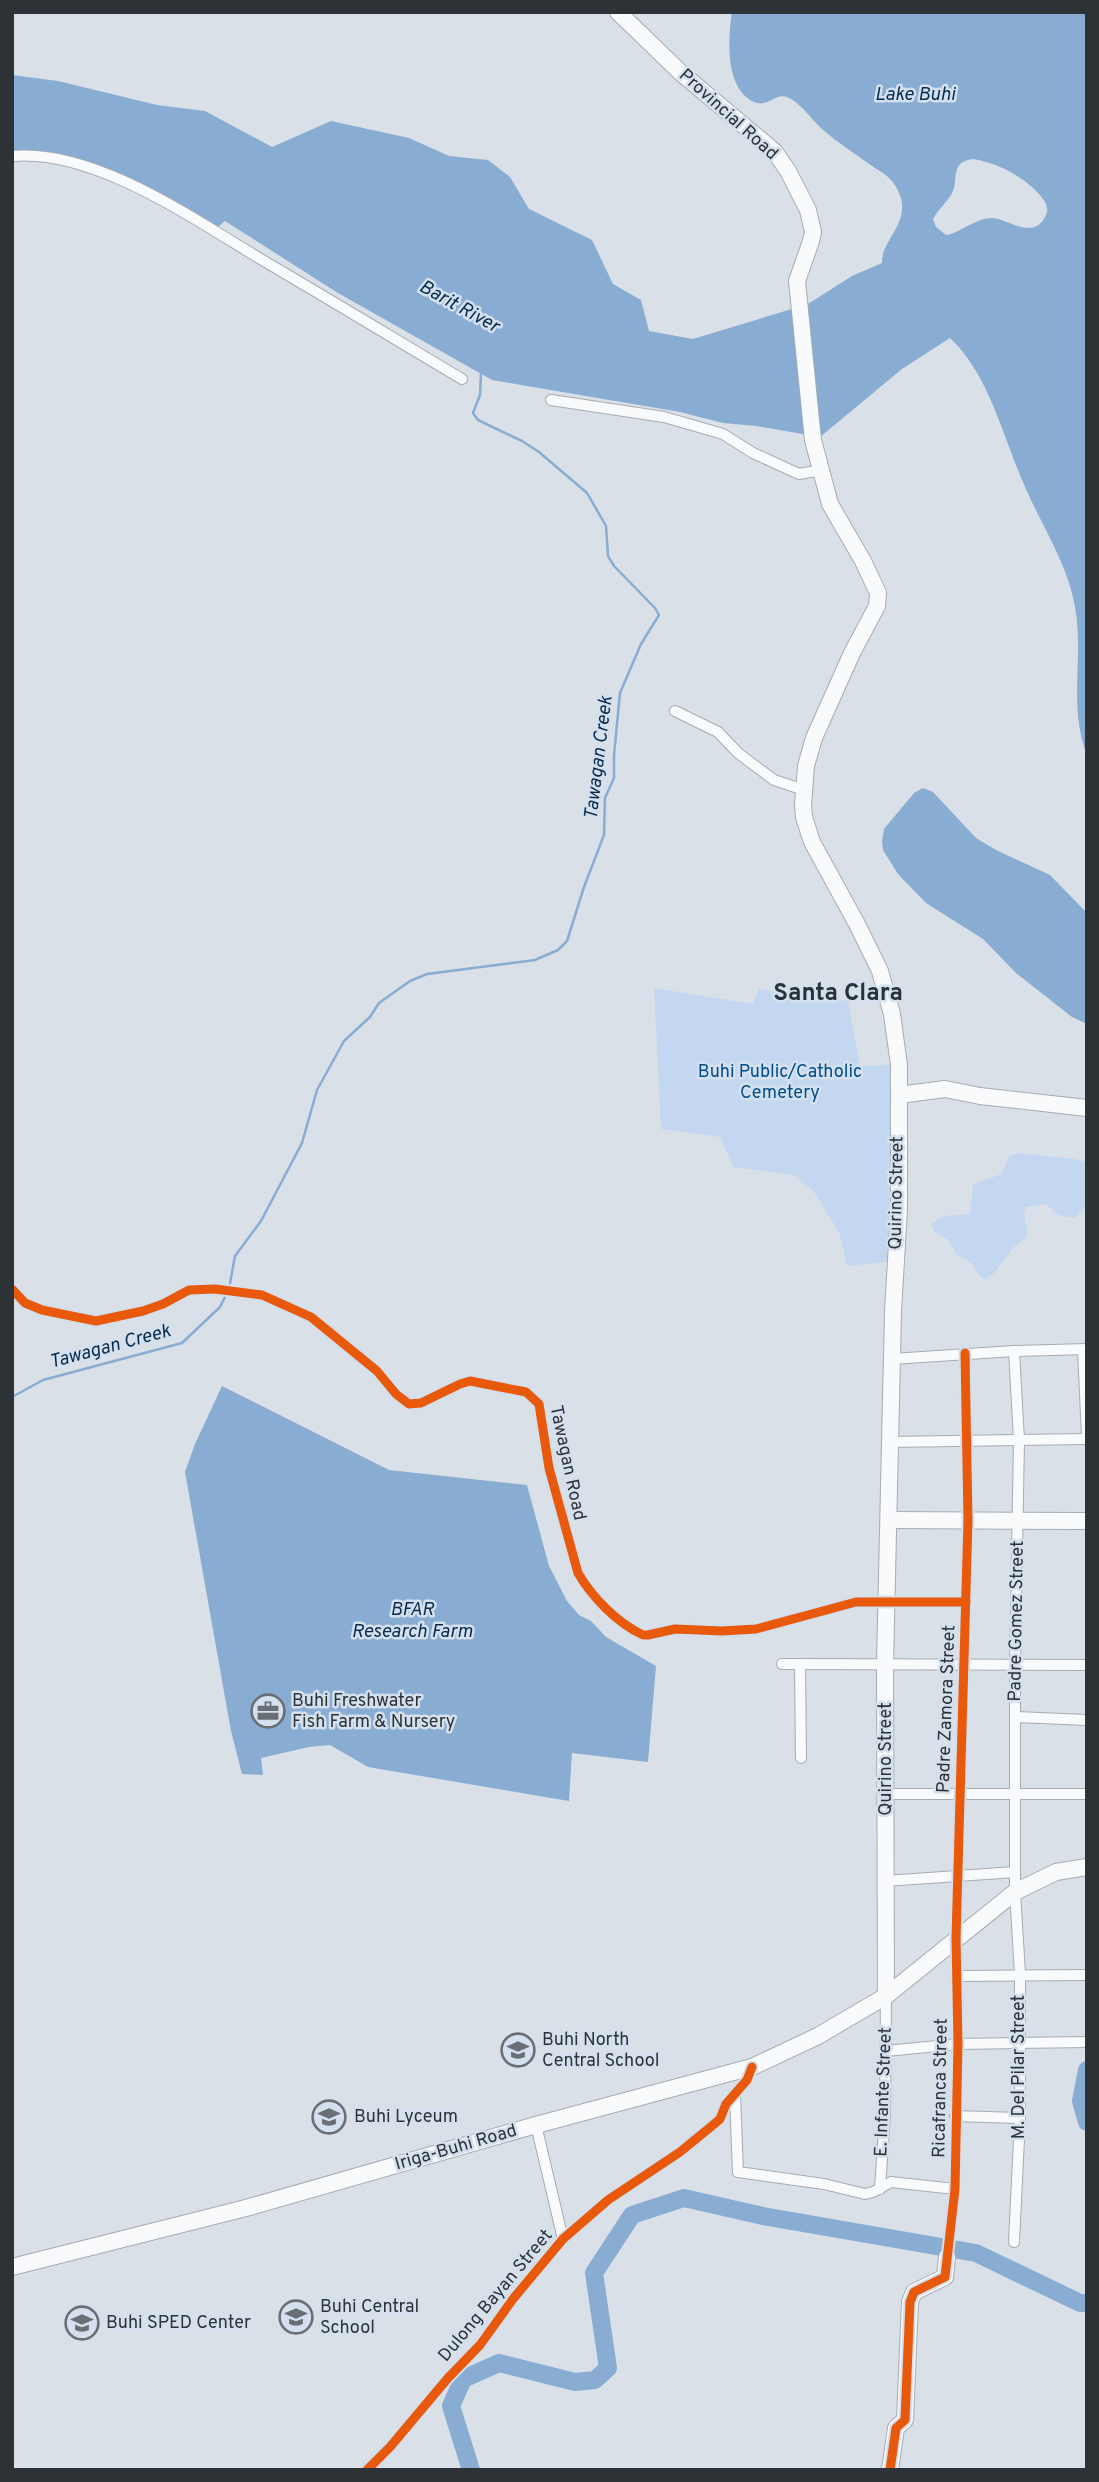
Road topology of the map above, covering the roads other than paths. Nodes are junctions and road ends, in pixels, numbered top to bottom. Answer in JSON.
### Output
{"nodes":[{"id":1,"x":618,"y":12,"type":"edge"},
{"id":2,"x":12,"y":156,"type":"edge"},
{"id":3,"x":463,"y":379,"type":"dead end"},
{"id":4,"x":551,"y":400,"type":"dead end"},
{"id":5,"x":813,"y":440,"type":"joint"},
{"id":6,"x":821,"y":470,"type":"junction"},
{"id":7,"x":676,"y":711,"type":"dead end"},
{"id":8,"x":804,"y":790,"type":"junction"},
{"id":9,"x":899,"y":1095,"type":"junction"},
{"id":10,"x":1087,"y":1108,"type":"edge"},
{"id":11,"x":12,"y":1289,"type":"edge"},
{"id":12,"x":1085,"y":1350,"type":"edge"},
{"id":13,"x":1014,"y":1351,"type":"junction"},
{"id":14,"x":965,"y":1353,"type":"junction"},
{"id":15,"x":892,"y":1359,"type":"junction"},
{"id":16,"x":1087,"y":1438,"type":"edge"},
{"id":17,"x":1019,"y":1440,"type":"junction"},
{"id":18,"x":967,"y":1441,"type":"junction"},
{"id":19,"x":889,"y":1442,"type":"junction"},
{"id":20,"x":1087,"y":1508,"type":"edge"},
{"id":21,"x":888,"y":1520,"type":"junction"},
{"id":22,"x":968,"y":1520,"type":"junction"},
{"id":23,"x":1019,"y":1521,"type":"junction"},
{"id":24,"x":1087,"y":1522,"type":"edge"},
{"id":25,"x":887,"y":1600,"type":"junction"},
{"id":26,"x":966,"y":1602,"type":"junction"},
{"id":27,"x":782,"y":1664,"type":"dead end"},
{"id":28,"x":800,"y":1664,"type":"junction"},
{"id":29,"x":886,"y":1665,"type":"junction"},
{"id":30,"x":965,"y":1665,"type":"junction"},
{"id":31,"x":1015,"y":1665,"type":"junction"},
{"id":32,"x":1087,"y":1665,"type":"edge"},
{"id":33,"x":1016,"y":1717,"type":"junction"},
{"id":34,"x":1087,"y":1720,"type":"edge"},
{"id":35,"x":801,"y":1758,"type":"dead end"},
{"id":36,"x":886,"y":1794,"type":"junction"},
{"id":37,"x":960,"y":1794,"type":"junction"},
{"id":38,"x":1014,"y":1794,"type":"junction"},
{"id":39,"x":1087,"y":1794,"type":"edge"},
{"id":40,"x":1087,"y":1867,"type":"edge"},
{"id":41,"x":1015,"y":1872,"type":"junction"},
{"id":42,"x":959,"y":1877,"type":"junction"},
{"id":43,"x":885,"y":1881,"type":"junction"},
{"id":44,"x":1015,"y":1892,"type":"junction"},
{"id":45,"x":956,"y":1938,"type":"junction"},
{"id":46,"x":1020,"y":1974,"type":"junction"},
{"id":47,"x":1087,"y":1975,"type":"edge"},
{"id":48,"x":957,"y":1976,"type":"junction"},
{"id":49,"x":886,"y":1996,"type":"junction"},
{"id":50,"x":1087,"y":2042,"type":"edge"},
{"id":51,"x":1018,"y":2043,"type":"junction"},
{"id":52,"x":958,"y":2044,"type":"junction"},
{"id":53,"x":886,"y":2051,"type":"junction"},
{"id":54,"x":752,"y":2067,"type":"junction"},
{"id":55,"x":735,"y":2095,"type":"junction"},
{"id":56,"x":956,"y":2116,"type":"junction"},
{"id":57,"x":1020,"y":2118,"type":"junction"},
{"id":58,"x":536,"y":2124,"type":"junction"},
{"id":59,"x":880,"y":2189,"type":"junction"},
{"id":60,"x":955,"y":2189,"type":"junction"},
{"id":61,"x":563,"y":2239,"type":"junction"},
{"id":62,"x":1014,"y":2242,"type":"dead end"},
{"id":63,"x":947,"y":2256,"type":"joint"},
{"id":64,"x":12,"y":2267,"type":"edge"},
{"id":65,"x":367,"y":2470,"type":"edge"},
{"id":66,"x":890,"y":2470,"type":"edge"}],
"edges":[{"from":1,"to":5,"type":"main road","name":"Provincial Road"},
{"from":2,"to":3,"type":"street"},
{"from":4,"to":6,"type":"street"},
{"from":5,"to":6,"type":"main road","name":"Quirino Street"},
{"from":6,"to":8,"type":"main road","name":"Quirino Street"},
{"from":7,"to":8,"type":"street"},
{"from":8,"to":9,"type":"main road","name":"Quirino Street"},
{"from":9,"to":10,"type":"main road"},
{"from":9,"to":15,"type":"main road","name":"Quirino Street"},
{"from":11,"to":25,"type":"street","name":"Tawagan Road"},
{"from":12,"to":13,"type":"street"},
{"from":12,"to":16,"type":"street"},
{"from":13,"to":14,"type":"street"},
{"from":13,"to":17,"type":"street","name":"Padre Gomez Street"},
{"from":14,"to":15,"type":"street"},
{"from":14,"to":18,"type":"street","name":"Padre Zamora Street"},
{"from":15,"to":19,"type":"main road","name":"Quirino Street"},
{"from":16,"to":17,"type":"street"},
{"from":17,"to":18,"type":"street"},
{"from":17,"to":23,"type":"street","name":"Padre Gomez Street"},
{"from":18,"to":19,"type":"street"},
{"from":18,"to":22,"type":"street","name":"Padre Zamora Street"},
{"from":19,"to":21,"type":"main road","name":"Quirino Street"},
{"from":20,"to":24,"type":"street"},
{"from":21,"to":22,"type":"main road"},
{"from":21,"to":25,"type":"main road","name":"Quirino Street"},
{"from":22,"to":23,"type":"main road"},
{"from":22,"to":26,"type":"street","name":"Padre Zamora Street"},
{"from":23,"to":24,"type":"main road"},
{"from":23,"to":31,"type":"street","name":"Padre Gomez Street"},
{"from":25,"to":26,"type":"street","name":"Tawagan Road"},
{"from":25,"to":29,"type":"main road","name":"Quirino Street"},
{"from":26,"to":30,"type":"street","name":"Padre Zamora Street"},
{"from":27,"to":28,"type":"street"},
{"from":28,"to":29,"type":"street"},
{"from":28,"to":35,"type":"street"},
{"from":29,"to":30,"type":"street"},
{"from":29,"to":36,"type":"main road","name":"Quirino Street"},
{"from":30,"to":31,"type":"street"},
{"from":30,"to":37,"type":"street","name":"Padre Zamora Street"},
{"from":31,"to":32,"type":"street"},
{"from":31,"to":33,"type":"street","name":"Padre Gomez Street"},
{"from":33,"to":34,"type":"street"},
{"from":33,"to":38,"type":"street","name":"Padre Gomez Street"},
{"from":36,"to":37,"type":"street"},
{"from":36,"to":43,"type":"main road","name":"Quirino Street"},
{"from":37,"to":38,"type":"street"},
{"from":37,"to":42,"type":"street","name":"Padre Zamora Street"},
{"from":38,"to":39,"type":"street"},
{"from":38,"to":41,"type":"street","name":"Padre Gomez Street"},
{"from":40,"to":44,"type":"main road","name":"Iriga-Buhi Road"},
{"from":41,"to":42,"type":"street"},
{"from":41,"to":44,"type":"street","name":"Padre Gomez Street"},
{"from":42,"to":43,"type":"street"},
{"from":42,"to":45,"type":"street","name":"Padre Zamora Street"},
{"from":43,"to":49,"type":"main road","name":"Quirino Street"},
{"from":44,"to":45,"type":"main road","name":"Iriga-Buhi Road"},
{"from":44,"to":46,"type":"street","name":"M. Del Pilar Street"},
{"from":45,"to":48,"type":"street","name":"Ricafranca Street"},
{"from":45,"to":49,"type":"main road","name":"Iriga-Buhi Road"},
{"from":46,"to":47,"type":"street"},
{"from":46,"to":48,"type":"street"},
{"from":46,"to":51,"type":"street","name":"M. Del Pilar Street"},
{"from":48,"to":52,"type":"street","name":"Ricafranca Street"},
{"from":49,"to":53,"type":"street","name":"E. Infante Street"},
{"from":49,"to":54,"type":"main road","name":"Iriga-Buhi Road"},
{"from":50,"to":51,"type":"street"},
{"from":51,"to":52,"type":"street"},
{"from":51,"to":57,"type":"street","name":"M. Del Pilar Street"},
{"from":52,"to":53,"type":"street"},
{"from":52,"to":56,"type":"street","name":"Ricafranca Street"},
{"from":53,"to":59,"type":"street","name":"E. Infante Street"},
{"from":54,"to":55,"type":"street","name":"Dulong Bayan Street"},
{"from":54,"to":58,"type":"main road","name":"Iriga-Buhi Road"},
{"from":55,"to":59,"type":"street"},
{"from":55,"to":61,"type":"street","name":"Dulong Bayan Street"},
{"from":56,"to":57,"type":"street"},
{"from":56,"to":60,"type":"street","name":"Ricafranca Street"},
{"from":57,"to":62,"type":"street","name":"M. Del Pilar Street"},
{"from":58,"to":61,"type":"street"},
{"from":58,"to":64,"type":"main road","name":"Iriga-Buhi Road"},
{"from":59,"to":60,"type":"street"},
{"from":60,"to":63,"type":"street","name":"Ricafranca Street"},
{"from":61,"to":65,"type":"street","name":"Dulong Bayan Street"},
{"from":63,"to":66,"type":"main road"}]}
